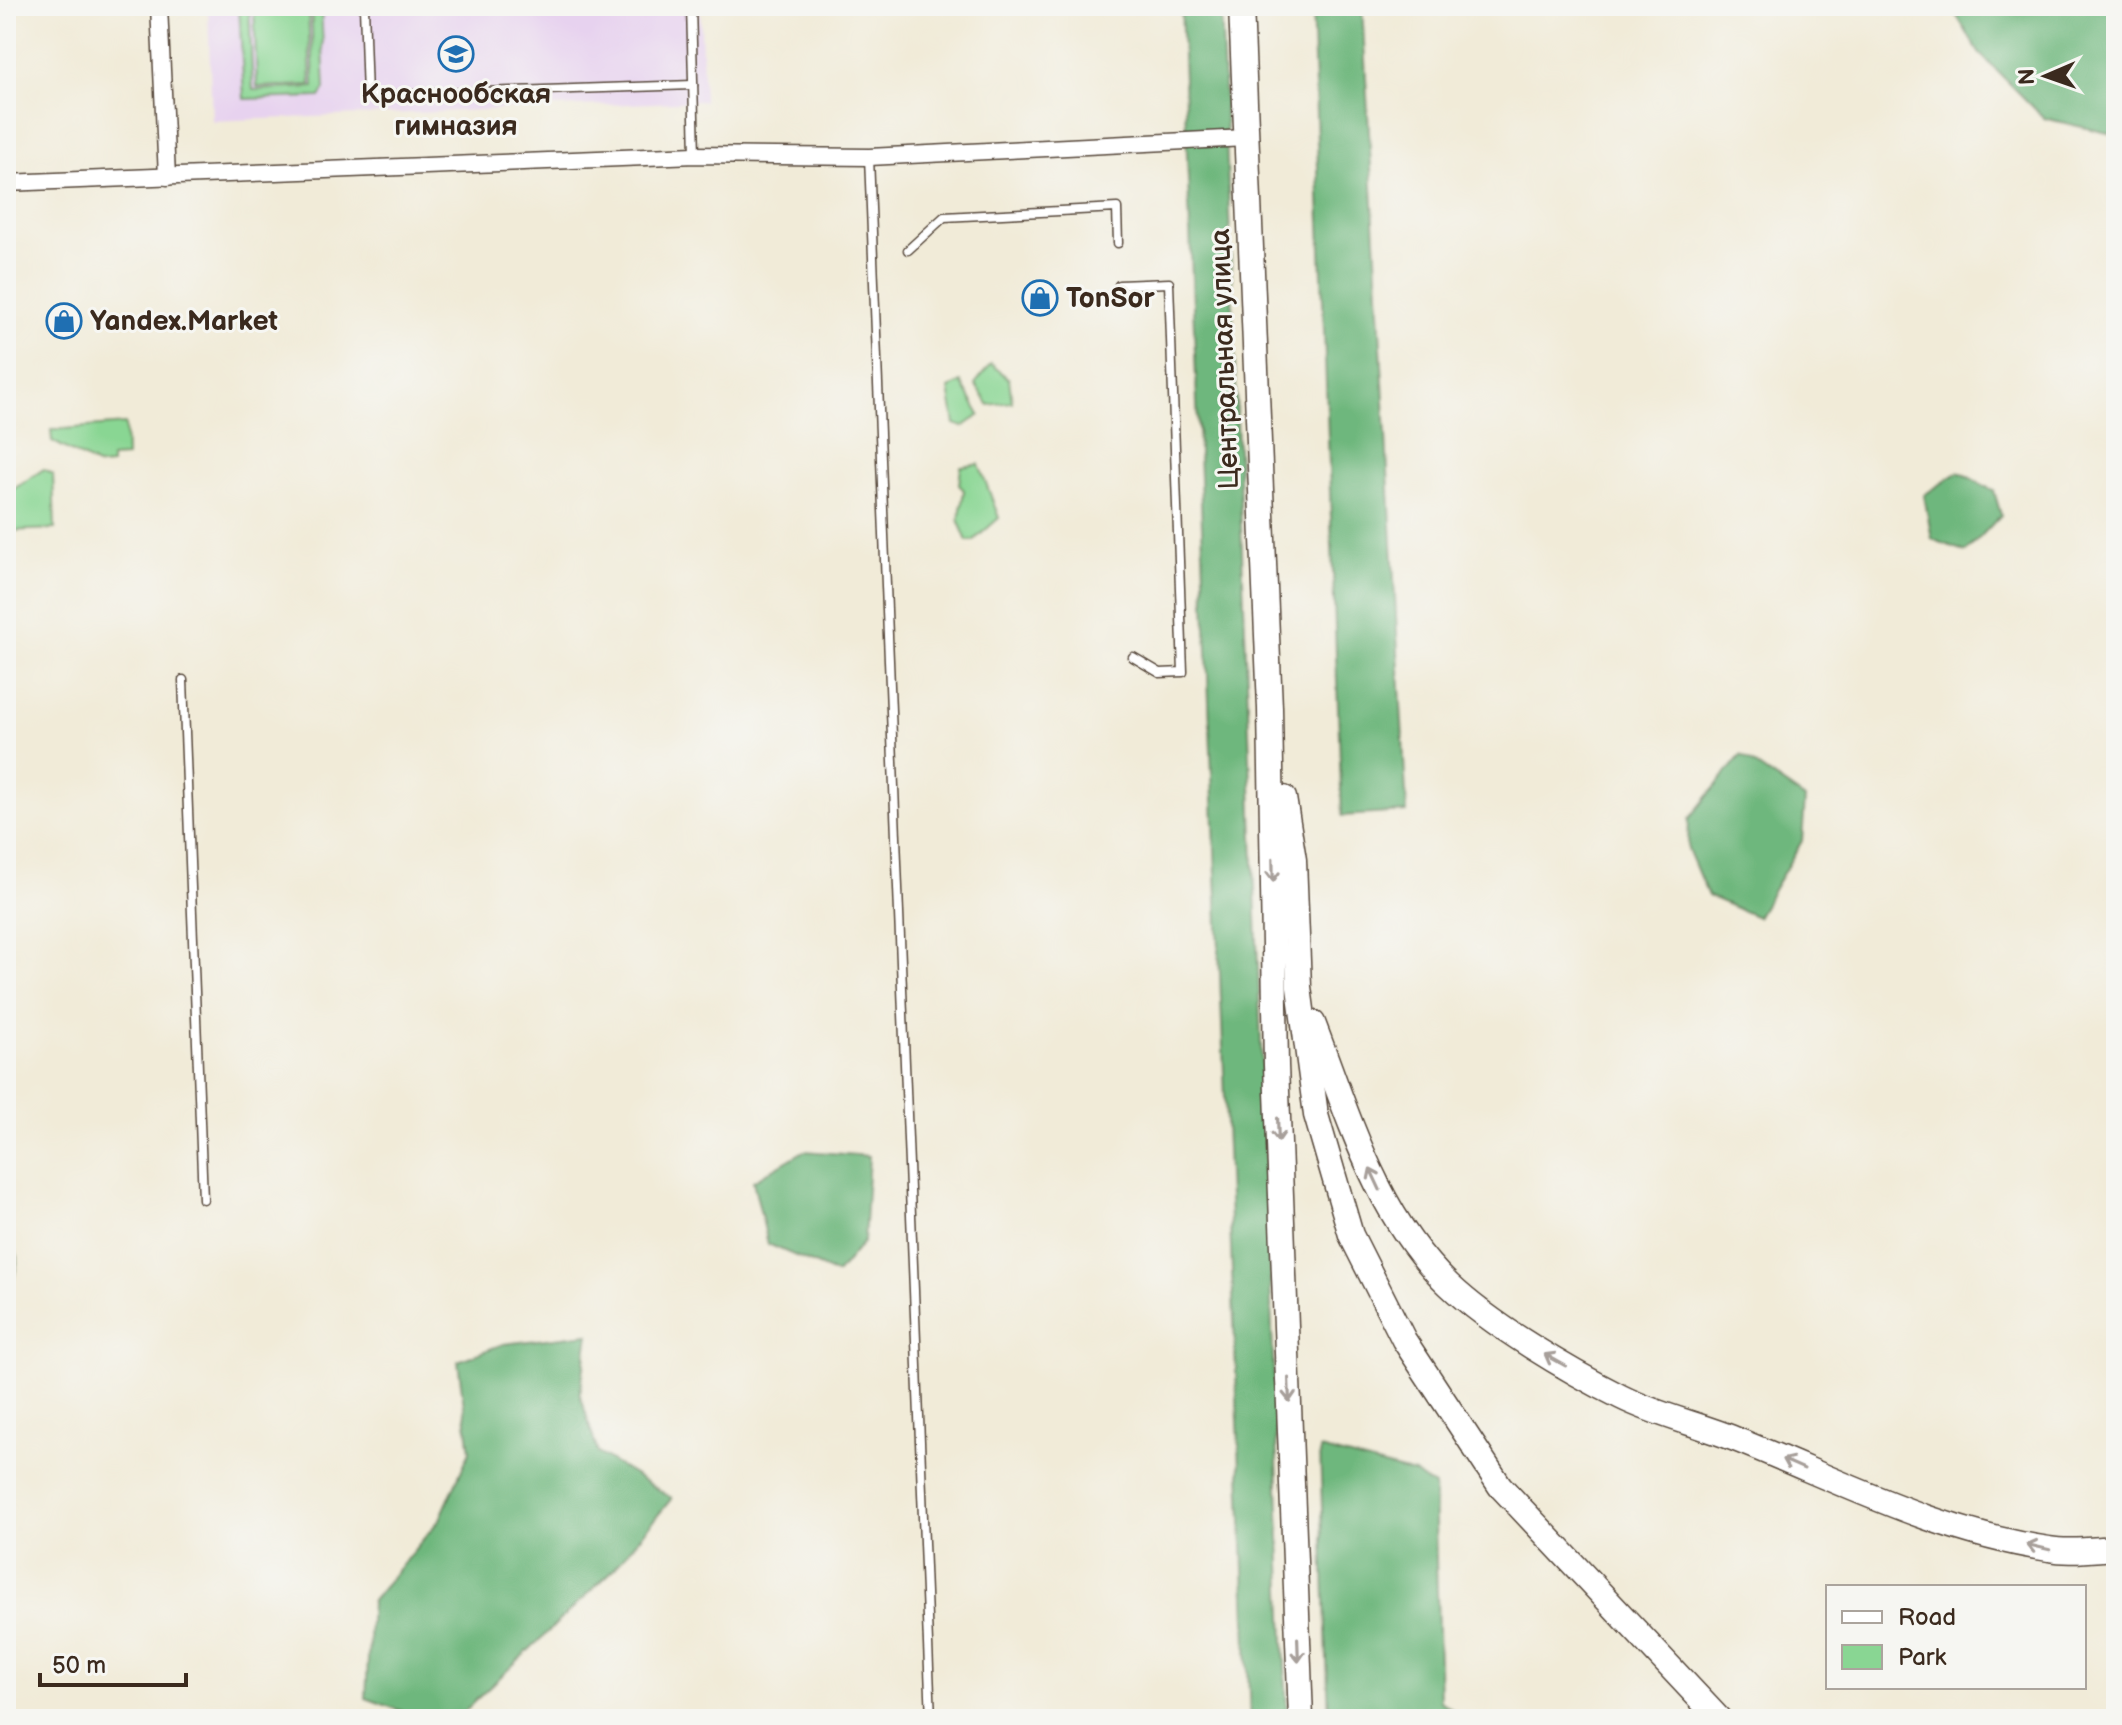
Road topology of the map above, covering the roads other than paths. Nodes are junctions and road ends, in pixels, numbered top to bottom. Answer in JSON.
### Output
{"nodes":[{"id":1,"x":159,"y":6,"type":"edge"},
{"id":2,"x":364,"y":6,"type":"edge"},
{"id":3,"x":691,"y":6,"type":"edge"},
{"id":4,"x":1241,"y":6,"type":"edge"},
{"id":5,"x":693,"y":85,"type":"junction"},
{"id":6,"x":1246,"y":138,"type":"junction"},
{"id":7,"x":695,"y":155,"type":"junction"},
{"id":8,"x":869,"y":157,"type":"junction"},
{"id":9,"x":167,"y":177,"type":"junction"},
{"id":10,"x":6,"y":183,"type":"edge"},
{"id":11,"x":1118,"y":243,"type":"dead end"},
{"id":12,"x":908,"y":250,"type":"dead end"},
{"id":13,"x":1119,"y":285,"type":"dead end"},
{"id":14,"x":1133,"y":657,"type":"dead end"},
{"id":15,"x":183,"y":680,"type":"dead end"},
{"id":16,"x":1270,"y":708,"type":"junction"},
{"id":17,"x":1299,"y":987,"type":"junction"},
{"id":18,"x":203,"y":1199,"type":"dead end"},
{"id":19,"x":2116,"y":1548,"type":"edge"},
{"id":20,"x":931,"y":1719,"type":"edge"},
{"id":21,"x":1301,"y":1719,"type":"edge"},
{"id":22,"x":1719,"y":1719,"type":"edge"}],
"edges":[{"from":1,"to":9,"type":"street"},
{"from":2,"to":5,"type":"lane"},
{"from":3,"to":5,"type":"lane"},
{"from":4,"to":6,"type":"main road","name":"Центральная улица"},
{"from":5,"to":7,"type":"lane"},
{"from":6,"to":8,"type":"street"},
{"from":6,"to":16,"type":"main road","name":"Центральная улица"},
{"from":7,"to":8,"type":"street"},
{"from":7,"to":9,"type":"street"},
{"from":8,"to":20,"type":"lane"},
{"from":9,"to":10,"type":"street"},
{"from":11,"to":12,"type":"lane"},
{"from":13,"to":14,"type":"lane"},
{"from":15,"to":18,"type":"lane"},
{"from":16,"to":17,"type":"main road"},
{"from":16,"to":21,"type":"main road","one_way":true},
{"from":19,"to":17,"type":"main road","one_way":true},
{"from":17,"to":22,"type":"main road"}]}
